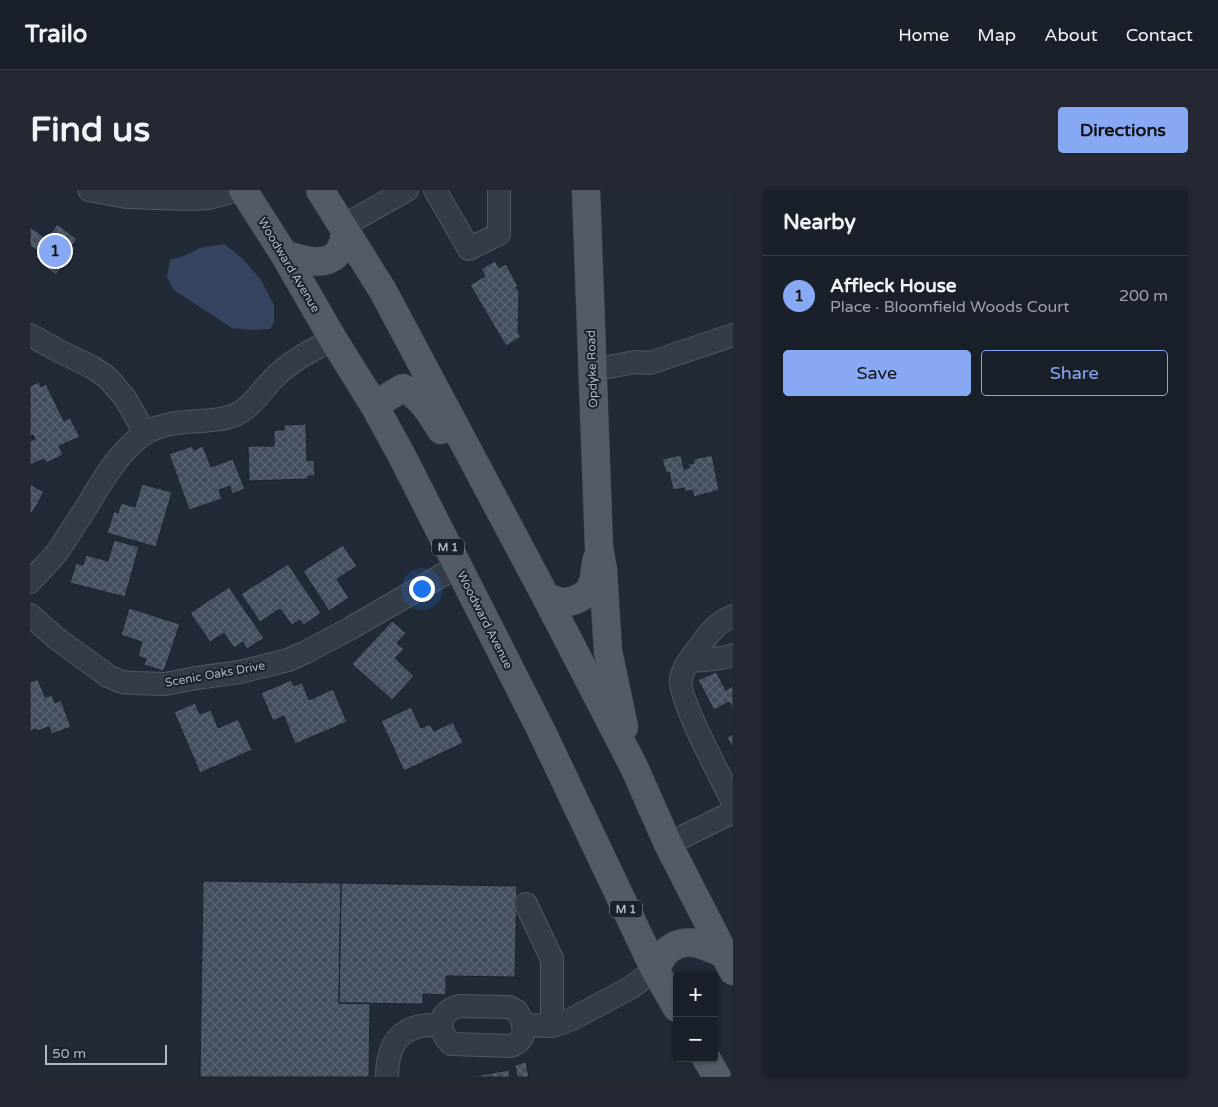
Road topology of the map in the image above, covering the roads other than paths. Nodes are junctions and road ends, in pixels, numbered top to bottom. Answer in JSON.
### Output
{"nodes":[{"id":1,"x":89,"y":190,"type":"edge"},
{"id":2,"x":238,"y":190,"type":"edge"},
{"id":3,"x":244,"y":190,"type":"edge"},
{"id":4,"x":320,"y":190,"type":"edge"},
{"id":5,"x":407,"y":190,"type":"edge"},
{"id":6,"x":435,"y":190,"type":"edge"},
{"id":7,"x":499,"y":190,"type":"edge"},
{"id":8,"x":586,"y":190,"type":"edge"},
{"id":9,"x":344,"y":228,"type":"junction"},
{"id":10,"x":284,"y":254,"type":"junction"},
{"id":11,"x":30,"y":335,"type":"edge"},
{"id":12,"x":733,"y":335,"type":"edge"},
{"id":13,"x":333,"y":339,"type":"junction"},
{"id":14,"x":592,"y":370,"type":"junction"},
{"id":15,"x":374,"y":405,"type":"junction"},
{"id":16,"x":145,"y":432,"type":"junction"},
{"id":17,"x":519,"y":545,"type":"junction"},
{"id":18,"x":599,"y":547,"type":"junction"},
{"id":19,"x":458,"y":566,"type":"junction"},
{"id":20,"x":30,"y":582,"type":"edge"},
{"id":21,"x":546,"y":597,"type":"junction"},
{"id":22,"x":30,"y":615,"type":"edge"},
{"id":23,"x":733,"y":616,"type":"edge"},
{"id":24,"x":733,"y":655,"type":"edge"},
{"id":25,"x":689,"y":661,"type":"junction"},
{"id":26,"x":634,"y":767,"type":"junction"},
{"id":27,"x":733,"y":802,"type":"edge"},
{"id":28,"x":733,"y":812,"type":"edge"},
{"id":29,"x":668,"y":844,"type":"junction"},
{"id":30,"x":526,"y":904,"type":"dead end"},
{"id":31,"x":728,"y":963,"type":"edge"},
{"id":32,"x":655,"y":970,"type":"junction"},
{"id":33,"x":673,"y":1001,"type":"edge"},
{"id":34,"x":441,"y":1025,"type":"junction"},
{"id":35,"x":524,"y":1025,"type":"junction"},
{"id":36,"x":552,"y":1026,"type":"junction"},
{"id":37,"x":708,"y":1062,"type":"edge"},
{"id":38,"x":387,"y":1077,"type":"edge"},
{"id":39,"x":717,"y":1077,"type":"edge"}],
"edges":[{"from":1,"to":2,"type":"street"},
{"from":3,"to":10,"type":"main road","name":"Woodward Avenue","number":"M 1"},
{"from":4,"to":9,"type":"main road"},
{"from":5,"to":9,"type":"street"},
{"from":6,"to":7,"type":"street"},
{"from":8,"to":14,"type":"main road","name":"Opdyke Road"},
{"from":9,"to":10,"type":"main road"},
{"from":9,"to":17,"type":"main road"},
{"from":10,"to":13,"type":"main road","name":"Woodward Avenue","number":"M 1"},
{"from":11,"to":16,"type":"street"},
{"from":12,"to":14,"type":"street"},
{"from":13,"to":15,"type":"main road","name":"Woodward Avenue","number":"M 1"},
{"from":13,"to":16,"type":"street"},
{"from":14,"to":18,"type":"main road","name":"Opdyke Road"},
{"from":15,"to":17,"type":"main road"},
{"from":15,"to":19,"type":"main road","name":"Woodward Avenue","number":"M 1"},
{"from":16,"to":20,"type":"street"},
{"from":17,"to":21,"type":"main road"},
{"from":18,"to":21,"type":"main road","name":"Opdyke Road"},
{"from":18,"to":26,"type":"main road","name":"Opdyke Road"},
{"from":19,"to":22,"type":"street","name":"Scenic Oaks Drive"},
{"from":19,"to":32,"type":"main road","name":"Woodward Avenue","number":"M 1"},
{"from":21,"to":26,"type":"main road"},
{"from":23,"to":25,"type":"street"},
{"from":24,"to":25,"type":"street"},
{"from":25,"to":27,"type":"street"},
{"from":26,"to":29,"type":"main road"},
{"from":28,"to":29,"type":"street"},
{"from":29,"to":31,"type":"main road"},
{"from":30,"to":36,"type":"street"},
{"from":31,"to":32,"type":"main road"},
{"from":32,"to":33,"type":"main road","name":"Woodward Avenue","number":"M 1"},
{"from":32,"to":36,"type":"street"},
{"from":34,"to":35,"type":"street"},
{"from":34,"to":35,"type":"street"},
{"from":34,"to":38,"type":"street"},
{"from":35,"to":36,"type":"street"},
{"from":37,"to":39,"type":"main road"}]}
